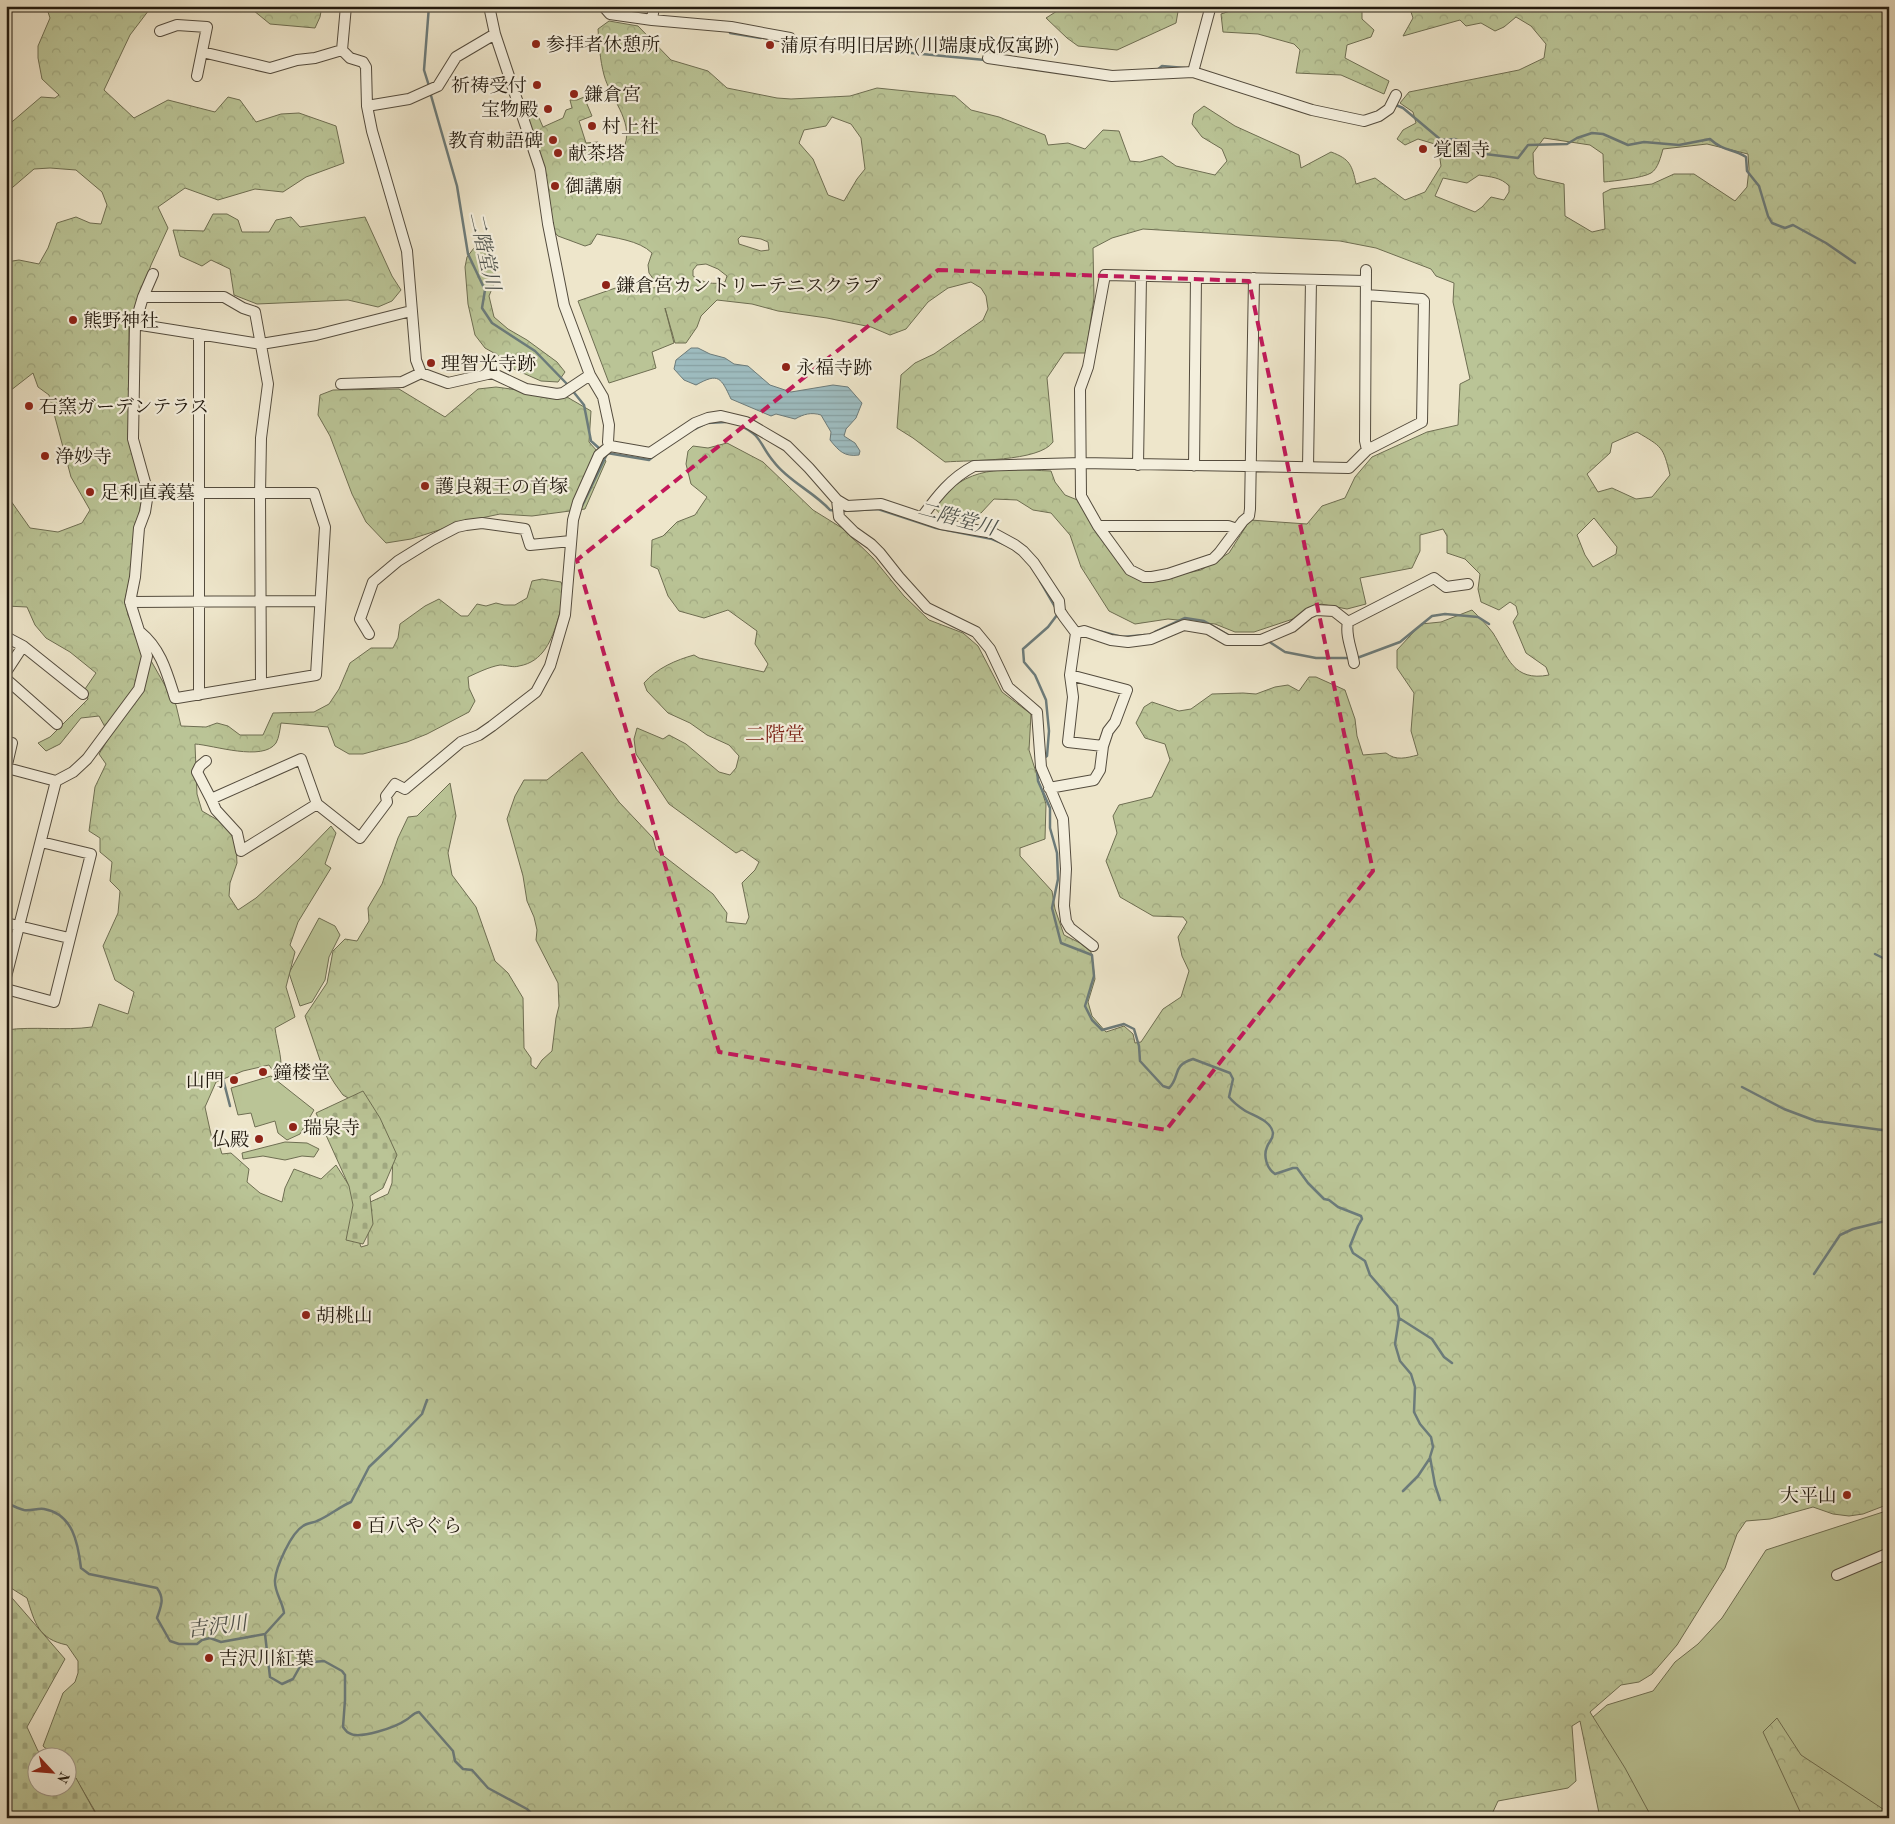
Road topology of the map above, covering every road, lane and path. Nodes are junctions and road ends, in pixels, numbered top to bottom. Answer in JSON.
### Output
{"nodes":[{"id":1,"x":346,"y":6,"type":"edge"},
{"id":2,"x":489,"y":6,"type":"edge"},
{"id":3,"x":603,"y":6,"type":"edge"},
{"id":4,"x":654,"y":6,"type":"edge"},
{"id":5,"x":1210,"y":9,"type":"dead end"},
{"id":6,"x":652,"y":20,"type":"junction"},
{"id":7,"x":160,"y":31,"type":"dead end"},
{"id":8,"x":495,"y":34,"type":"junction"},
{"id":9,"x":790,"y":38,"type":"dead end"},
{"id":10,"x":342,"y":50,"type":"junction"},
{"id":11,"x":202,"y":52,"type":"junction"},
{"id":12,"x":988,"y":58,"type":"dead end"},
{"id":13,"x":1193,"y":72,"type":"junction"},
{"id":14,"x":197,"y":76,"type":"dead end"},
{"id":15,"x":1396,"y":95,"type":"dead end"},
{"id":16,"x":367,"y":106,"type":"junction"},
{"id":17,"x":153,"y":274,"type":"dead end"},
{"id":18,"x":1141,"y":276,"type":"junction"},
{"id":19,"x":1196,"y":277,"type":"junction"},
{"id":20,"x":1254,"y":278,"type":"junction"},
{"id":21,"x":1311,"y":280,"type":"junction"},
{"id":22,"x":1366,"y":296,"type":"junction"},
{"id":23,"x":143,"y":297,"type":"junction"},
{"id":24,"x":411,"y":311,"type":"junction"},
{"id":25,"x":135,"y":324,"type":"junction"},
{"id":26,"x":199,"y":334,"type":"junction"},
{"id":27,"x":261,"y":344,"type":"junction"},
{"id":28,"x":421,"y":373,"type":"junction"},
{"id":29,"x":590,"y":375,"type":"junction"},
{"id":30,"x":341,"y":384,"type":"dead end"},
{"id":31,"x":610,"y":446,"type":"junction"},
{"id":32,"x":1367,"y":450,"type":"junction"},
{"id":33,"x":1082,"y":464,"type":"junction"},
{"id":34,"x":1138,"y":465,"type":"junction"},
{"id":35,"x":1194,"y":466,"type":"junction"},
{"id":36,"x":1251,"y":466,"type":"junction"},
{"id":37,"x":1308,"y":467,"type":"junction"},
{"id":38,"x":148,"y":493,"type":"junction"},
{"id":39,"x":199,"y":494,"type":"junction"},
{"id":40,"x":260,"y":494,"type":"junction"},
{"id":41,"x":837,"y":500,"type":"junction"},
{"id":42,"x":922,"y":517,"type":"junction"},
{"id":43,"x":1098,"y":526,"type":"junction"},
{"id":44,"x":1237,"y":528,"type":"junction"},
{"id":45,"x":571,"y":541,"type":"junction"},
{"id":46,"x":1468,"y":584,"type":"dead end"},
{"id":47,"x":130,"y":602,"type":"junction"},
{"id":48,"x":199,"y":602,"type":"junction"},
{"id":49,"x":261,"y":602,"type":"junction"},
{"id":50,"x":320,"y":602,"type":"junction"},
{"id":51,"x":1348,"y":622,"type":"junction"},
{"id":52,"x":1072,"y":628,"type":"junction"},
{"id":53,"x":140,"y":632,"type":"junction"},
{"id":54,"x":369,"y":634,"type":"dead end"},
{"id":55,"x":6,"y":637,"type":"edge"},
{"id":56,"x":23,"y":646,"type":"junction"},
{"id":57,"x":1354,"y":663,"type":"dead end"},
{"id":58,"x":6,"y":672,"type":"edge"},
{"id":59,"x":1070,"y":675,"type":"junction"},
{"id":60,"x":6,"y":679,"type":"edge"},
{"id":61,"x":261,"y":683,"type":"junction"},
{"id":62,"x":82,"y":694,"type":"dead end"},
{"id":63,"x":199,"y":695,"type":"junction"},
{"id":64,"x":57,"y":724,"type":"dead end"},
{"id":65,"x":6,"y":742,"type":"edge"},
{"id":66,"x":1103,"y":746,"type":"junction"},
{"id":67,"x":206,"y":761,"type":"dead end"},
{"id":68,"x":6,"y":769,"type":"edge"},
{"id":69,"x":56,"y":781,"type":"junction"},
{"id":70,"x":1049,"y":788,"type":"junction"},
{"id":71,"x":211,"y":798,"type":"junction"},
{"id":72,"x":317,"y":804,"type":"junction"},
{"id":73,"x":41,"y":842,"type":"junction"},
{"id":74,"x":6,"y":923,"type":"edge"},
{"id":75,"x":19,"y":926,"type":"junction"},
{"id":76,"x":69,"y":938,"type":"junction"},
{"id":77,"x":1093,"y":946,"type":"dead end"},
{"id":78,"x":6,"y":977,"type":"edge"},
{"id":79,"x":6,"y":989,"type":"edge"},
{"id":80,"x":1889,"y":1553,"type":"edge"},
{"id":81,"x":1837,"y":1575,"type":"dead end"}],
"edges":[{"from":1,"to":10,"type":"street"},
{"from":2,"to":8,"type":"street"},
{"from":3,"to":6,"type":"street"},
{"from":4,"to":6,"type":"street"},
{"from":5,"to":13,"type":"street"},
{"from":6,"to":9,"type":"street"},
{"from":7,"to":11,"type":"street"},
{"from":8,"to":16,"type":"street"},
{"from":8,"to":29,"type":"street"},
{"from":10,"to":11,"type":"street"},
{"from":10,"to":16,"type":"street"},
{"from":11,"to":14,"type":"street"},
{"from":12,"to":13,"type":"street"},
{"from":13,"to":15,"type":"street"},
{"from":16,"to":24,"type":"street"},
{"from":17,"to":23,"type":"street"},
{"from":18,"to":19,"type":"street"},
{"from":18,"to":33,"type":"street"},
{"from":18,"to":34,"type":"street"},
{"from":19,"to":20,"type":"street"},
{"from":19,"to":35,"type":"street"},
{"from":20,"to":21,"type":"street"},
{"from":20,"to":36,"type":"street"},
{"from":21,"to":22,"type":"street"},
{"from":21,"to":37,"type":"street"},
{"from":22,"to":32,"type":"street"},
{"from":22,"to":32,"type":"street"},
{"from":23,"to":25,"type":"street"},
{"from":23,"to":27,"type":"street"},
{"from":24,"to":27,"type":"street"},
{"from":24,"to":28,"type":"street"},
{"from":25,"to":26,"type":"street"},
{"from":25,"to":38,"type":"street"},
{"from":26,"to":27,"type":"street"},
{"from":26,"to":39,"type":"street"},
{"from":27,"to":40,"type":"street"},
{"from":28,"to":29,"type":"street"},
{"from":28,"to":30,"type":"street"},
{"from":29,"to":31,"type":"street"},
{"from":31,"to":41,"type":"street"},
{"from":31,"to":45,"type":"street"},
{"from":32,"to":37,"type":"street"},
{"from":33,"to":34,"type":"street"},
{"from":33,"to":42,"type":"street"},
{"from":33,"to":43,"type":"street"},
{"from":34,"to":35,"type":"street"},
{"from":35,"to":36,"type":"street"},
{"from":36,"to":37,"type":"street"},
{"from":36,"to":44,"type":"street"},
{"from":38,"to":39,"type":"street"},
{"from":38,"to":47,"type":"street"},
{"from":39,"to":40,"type":"street"},
{"from":39,"to":48,"type":"street"},
{"from":40,"to":49,"type":"street"},
{"from":40,"to":50,"type":"street"},
{"from":41,"to":42,"type":"street"},
{"from":41,"to":70,"type":"street"},
{"from":42,"to":52,"type":"street"},
{"from":43,"to":44,"type":"street"},
{"from":43,"to":44,"type":"street"},
{"from":45,"to":54,"type":"street"},
{"from":45,"to":72,"type":"street"},
{"from":46,"to":51,"type":"street"},
{"from":47,"to":48,"type":"street"},
{"from":47,"to":53,"type":"street"},
{"from":48,"to":49,"type":"street"},
{"from":48,"to":63,"type":"street"},
{"from":49,"to":50,"type":"street"},
{"from":49,"to":61,"type":"street"},
{"from":50,"to":61,"type":"street"},
{"from":51,"to":52,"type":"street"},
{"from":51,"to":57,"type":"street"},
{"from":52,"to":59,"type":"street"},
{"from":53,"to":63,"type":"street"},
{"from":53,"to":69,"type":"street"},
{"from":55,"to":56,"type":"street"},
{"from":56,"to":58,"type":"street"},
{"from":56,"to":62,"type":"street"},
{"from":59,"to":66,"type":"street"},
{"from":59,"to":66,"type":"street"},
{"from":60,"to":64,"type":"street"},
{"from":61,"to":63,"type":"street"},
{"from":65,"to":68,"type":"street"},
{"from":66,"to":70,"type":"street"},
{"from":67,"to":71,"type":"street"},
{"from":68,"to":69,"type":"street"},
{"from":69,"to":73,"type":"street"},
{"from":70,"to":77,"type":"street"},
{"from":71,"to":72,"type":"street"},
{"from":71,"to":72,"type":"street"},
{"from":73,"to":75,"type":"street"},
{"from":73,"to":76,"type":"street"},
{"from":74,"to":75,"type":"street"},
{"from":75,"to":76,"type":"street"},
{"from":75,"to":78,"type":"street"},
{"from":76,"to":79,"type":"street"},
{"from":80,"to":81,"type":"street"}]}
